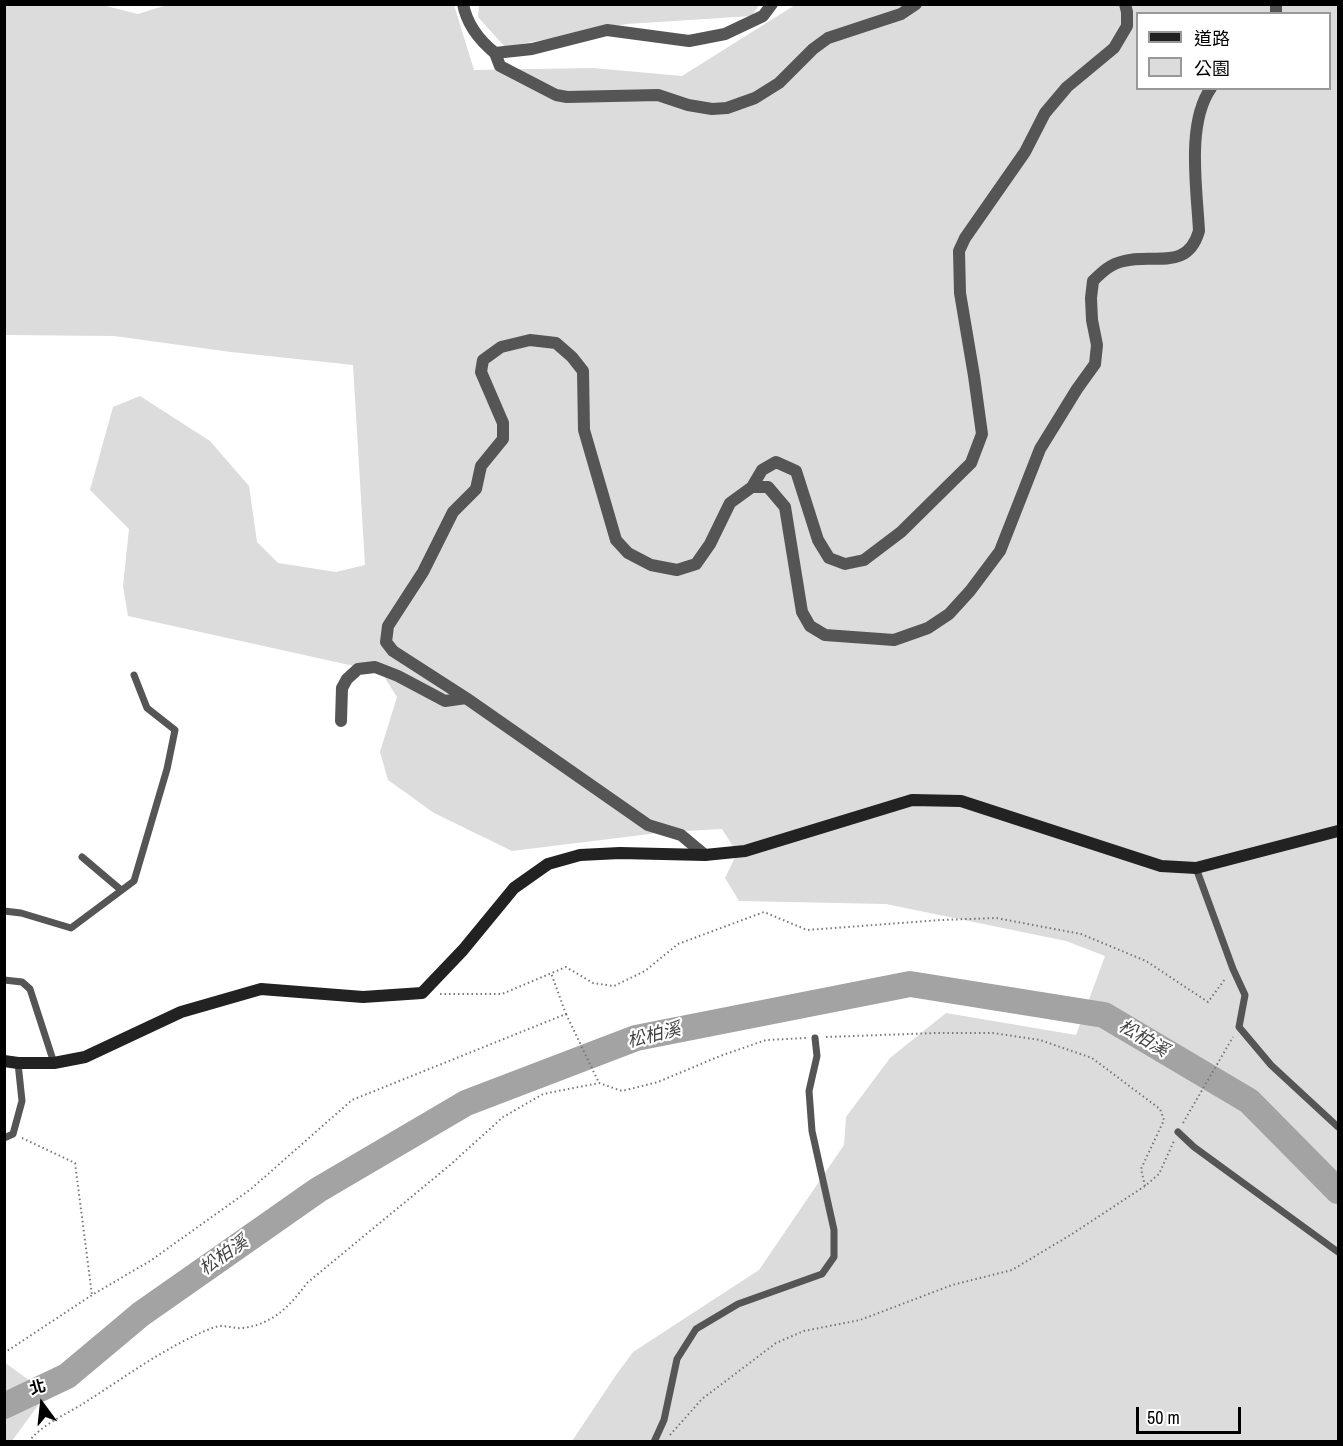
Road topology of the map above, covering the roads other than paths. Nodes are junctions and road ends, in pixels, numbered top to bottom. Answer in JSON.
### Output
{"nodes":[{"id":1,"x":463,"y":4,"type":"edge"},
{"id":2,"x":772,"y":4,"type":"edge"},
{"id":3,"x":916,"y":4,"type":"edge"},
{"id":4,"x":1125,"y":4,"type":"edge"},
{"id":5,"x":495,"y":54,"type":"junction"},
{"id":6,"x":1210,"y":90,"type":"edge"},
{"id":7,"x":752,"y":487,"type":"junction"},
{"id":8,"x":134,"y":675,"type":"dead end"},
{"id":9,"x":466,"y":698,"type":"junction"},
{"id":10,"x":341,"y":721,"type":"dead end"},
{"id":11,"x":1338,"y":831,"type":"edge"},
{"id":12,"x":705,"y":855,"type":"junction"},
{"id":13,"x":82,"y":857,"type":"dead end"},
{"id":14,"x":1196,"y":868,"type":"junction"},
{"id":15,"x":121,"y":890,"type":"junction"},
{"id":16,"x":4,"y":910,"type":"edge"},
{"id":17,"x":4,"y":980,"type":"edge"},
{"id":18,"x":815,"y":1038,"type":"road end"},
{"id":19,"x":4,"y":1061,"type":"edge"},
{"id":20,"x":54,"y":1063,"type":"junction"},
{"id":21,"x":18,"y":1064,"type":"junction"},
{"id":22,"x":1338,"y":1127,"type":"edge"},
{"id":23,"x":1178,"y":1132,"type":"road end"},
{"id":24,"x":4,"y":1138,"type":"edge"},
{"id":25,"x":1338,"y":1252,"type":"edge"},
{"id":26,"x":654,"y":1442,"type":"edge"}],
"edges":[{"from":1,"to":5,"type":"street"},
{"from":2,"to":5,"type":"street"},
{"from":3,"to":5,"type":"street"},
{"from":4,"to":7,"type":"street"},
{"from":6,"to":7,"type":"street"},
{"from":7,"to":9,"type":"street"},
{"from":8,"to":15,"type":"lane"},
{"from":9,"to":10,"type":"street"},
{"from":9,"to":12,"type":"street"},
{"from":11,"to":14,"type":"main road"},
{"from":12,"to":14,"type":"main road"},
{"from":12,"to":20,"type":"main road"},
{"from":13,"to":15,"type":"lane"},
{"from":14,"to":22,"type":"lane"},
{"from":15,"to":16,"type":"lane"},
{"from":17,"to":20,"type":"lane"},
{"from":18,"to":26,"type":"lane"},
{"from":19,"to":21,"type":"main road"},
{"from":20,"to":21,"type":"main road"},
{"from":21,"to":24,"type":"lane"},
{"from":23,"to":25,"type":"lane"}]}
